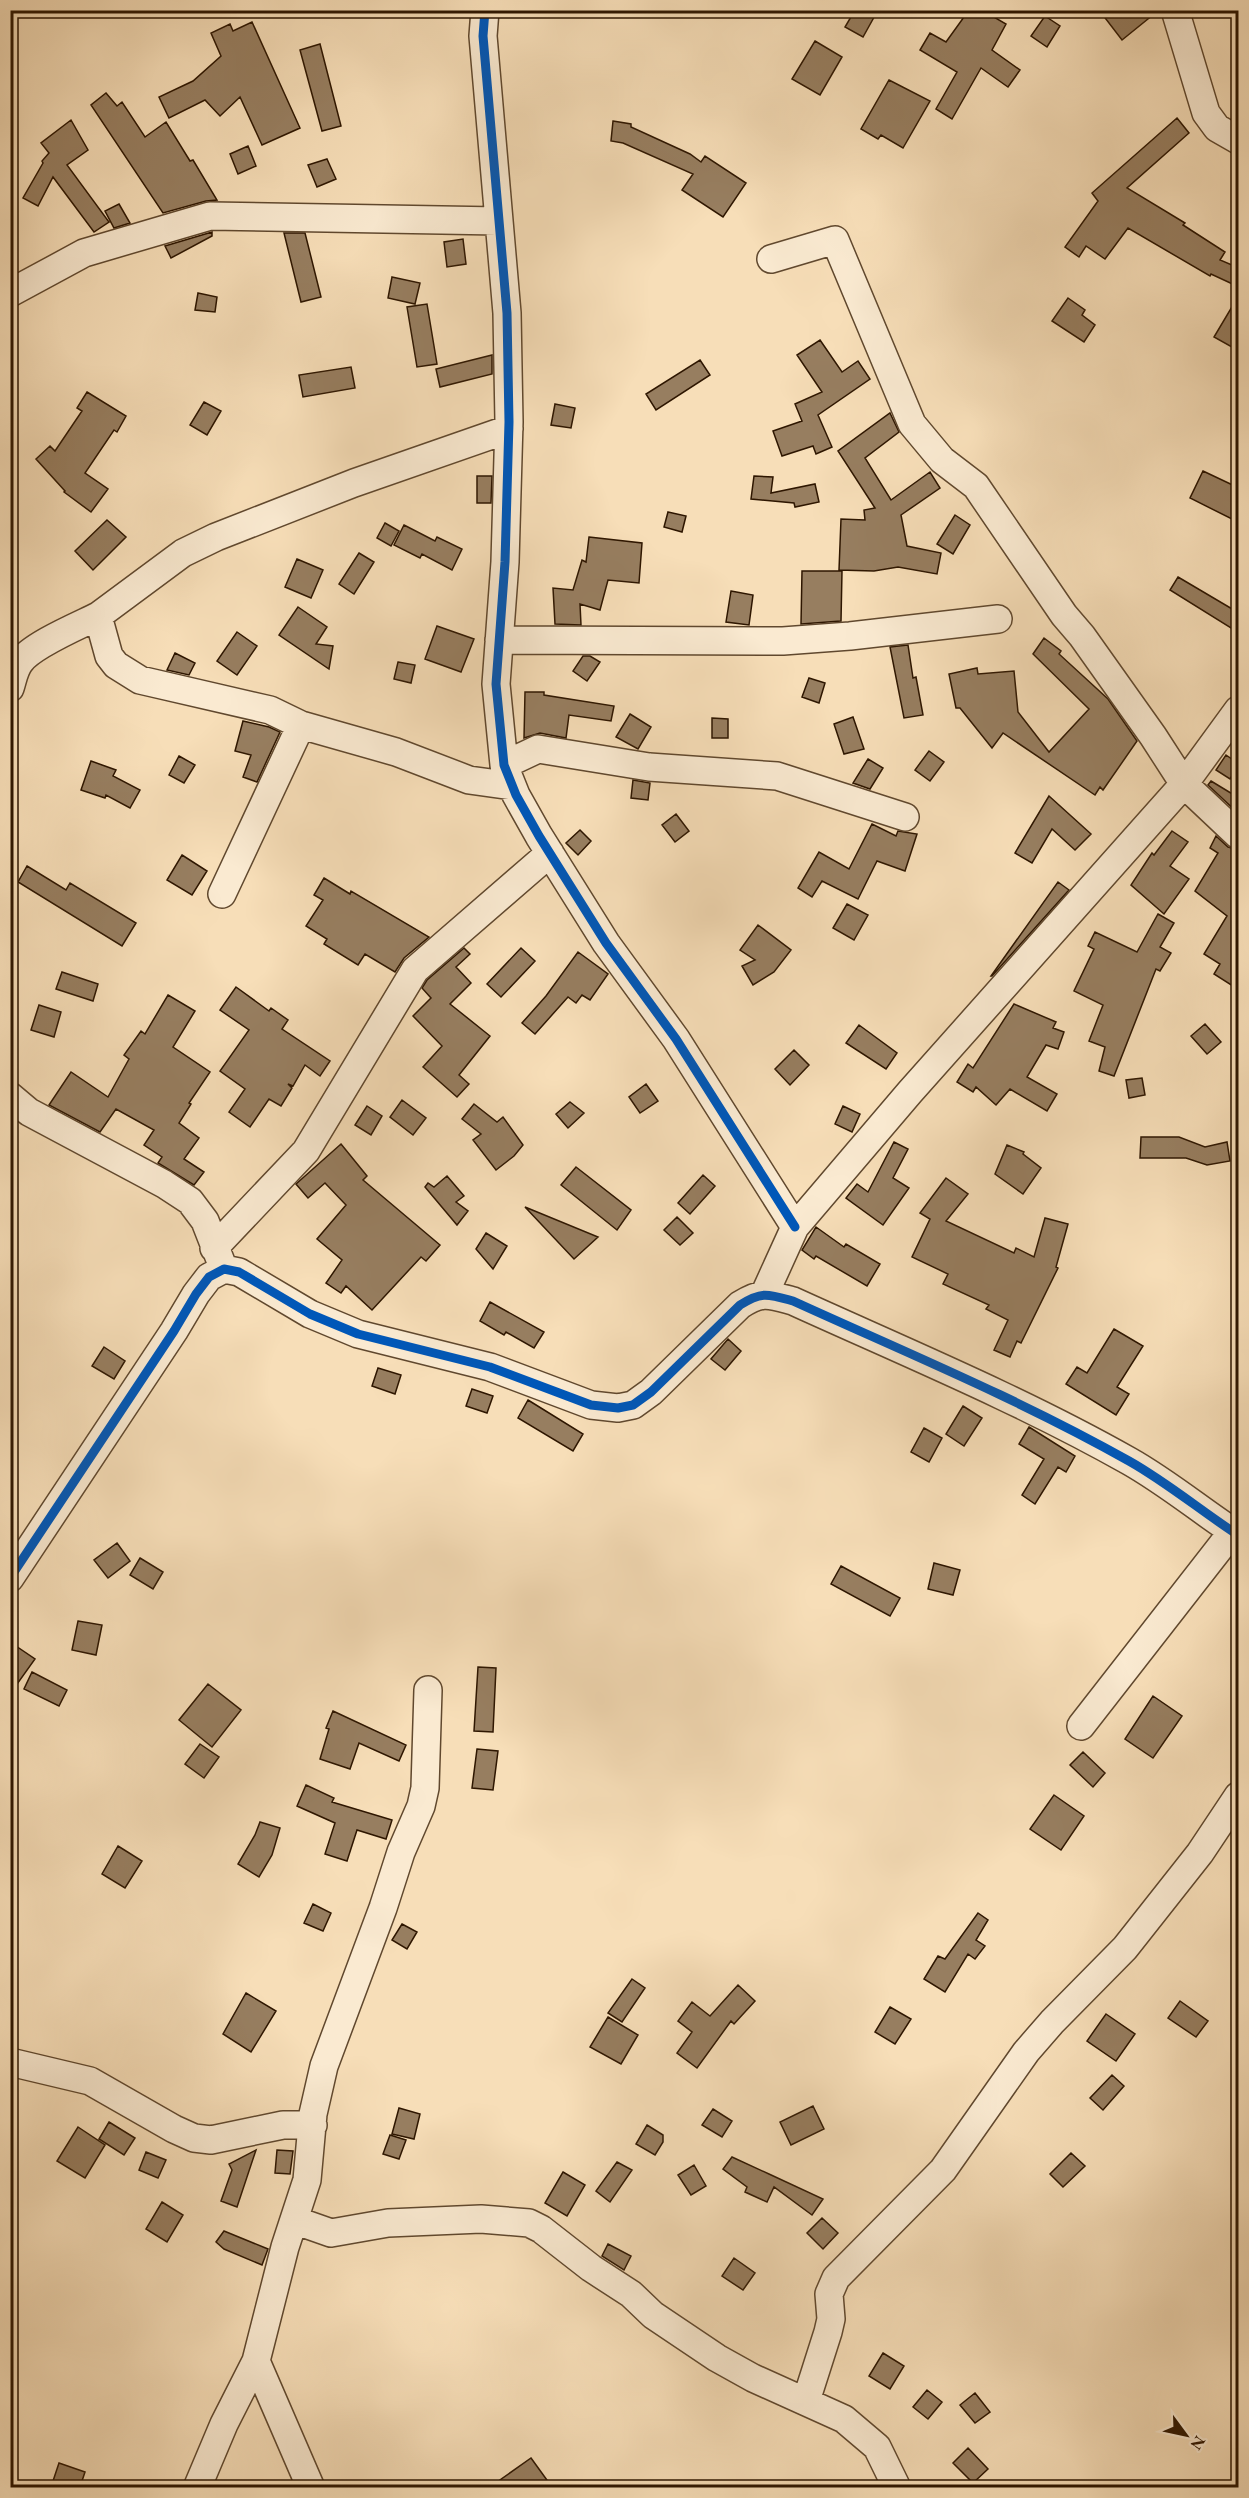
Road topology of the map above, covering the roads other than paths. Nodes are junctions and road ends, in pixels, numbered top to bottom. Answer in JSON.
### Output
{"nodes":[{"id":1,"x":485,"y":10,"type":"edge"},
{"id":2,"x":1175,"y":10,"type":"edge"},
{"id":3,"x":1239,"y":140,"type":"edge"},
{"id":4,"x":499,"y":221,"type":"junction"},
{"id":5,"x":771,"y":259,"type":"dead end"},
{"id":6,"x":10,"y":293,"type":"edge"},
{"id":7,"x":508,"y":429,"type":"junction"},
{"id":8,"x":98,"y":616,"type":"junction"},
{"id":9,"x":998,"y":619,"type":"dead end"},
{"id":10,"x":499,"y":640,"type":"junction"},
{"id":11,"x":10,"y":688,"type":"edge"},
{"id":12,"x":1239,"y":710,"type":"edge"},
{"id":13,"x":301,"y":725,"type":"junction"},
{"id":14,"x":508,"y":776,"type":"junction"},
{"id":15,"x":1184,"y":784,"type":"junction"},
{"id":16,"x":904,"y":817,"type":"dead end"},
{"id":17,"x":1239,"y":836,"type":"edge"},
{"id":18,"x":550,"y":853,"type":"junction"},
{"id":19,"x":222,"y":894,"type":"dead end"},
{"id":20,"x":10,"y":1096,"type":"edge"},
{"id":21,"x":795,"y":1227,"type":"junction"},
{"id":22,"x":219,"y":1258,"type":"junction"},
{"id":23,"x":765,"y":1293,"type":"junction"},
{"id":24,"x":1236,"y":1533,"type":"edge"},
{"id":25,"x":10,"y":1578,"type":"edge"},
{"id":26,"x":428,"y":1690,"type":"dead end"},
{"id":27,"x":1081,"y":1726,"type":"dead end"},
{"id":28,"x":1239,"y":1796,"type":"edge"},
{"id":29,"x":10,"y":2062,"type":"edge"},
{"id":30,"x":313,"y":2125,"type":"junction"},
{"id":31,"x":294,"y":2220,"type":"junction"},
{"id":32,"x":256,"y":2361,"type":"junction"},
{"id":33,"x":806,"y":2402,"type":"junction"},
{"id":34,"x":197,"y":2487,"type":"edge"},
{"id":35,"x":310,"y":2487,"type":"edge"},
{"id":36,"x":897,"y":2487,"type":"edge"}],
"edges":[{"from":1,"to":4,"type":"street"},
{"from":2,"to":3,"type":"street"},
{"from":4,"to":6,"type":"street"},
{"from":4,"to":7,"type":"street"},
{"from":5,"to":15,"type":"street"},
{"from":7,"to":8,"type":"street"},
{"from":7,"to":10,"type":"street"},
{"from":8,"to":11,"type":"street"},
{"from":8,"to":13,"type":"street"},
{"from":9,"to":10,"type":"street"},
{"from":10,"to":14,"type":"street"},
{"from":12,"to":15,"type":"street"},
{"from":13,"to":14,"type":"street"},
{"from":13,"to":19,"type":"street"},
{"from":14,"to":16,"type":"street"},
{"from":14,"to":18,"type":"street"},
{"from":15,"to":17,"type":"street"},
{"from":15,"to":21,"type":"street"},
{"from":18,"to":21,"type":"street"},
{"from":18,"to":22,"type":"street"},
{"from":20,"to":22,"type":"street"},
{"from":21,"to":23,"type":"street"},
{"from":22,"to":23,"type":"street"},
{"from":22,"to":25,"type":"street"},
{"from":23,"to":24,"type":"street"},
{"from":24,"to":27,"type":"street"},
{"from":26,"to":30,"type":"street"},
{"from":28,"to":33,"type":"street"},
{"from":29,"to":30,"type":"street"},
{"from":30,"to":31,"type":"street"},
{"from":31,"to":32,"type":"street"},
{"from":31,"to":33,"type":"street"},
{"from":32,"to":34,"type":"street"},
{"from":32,"to":35,"type":"street"},
{"from":33,"to":36,"type":"street"}]}
